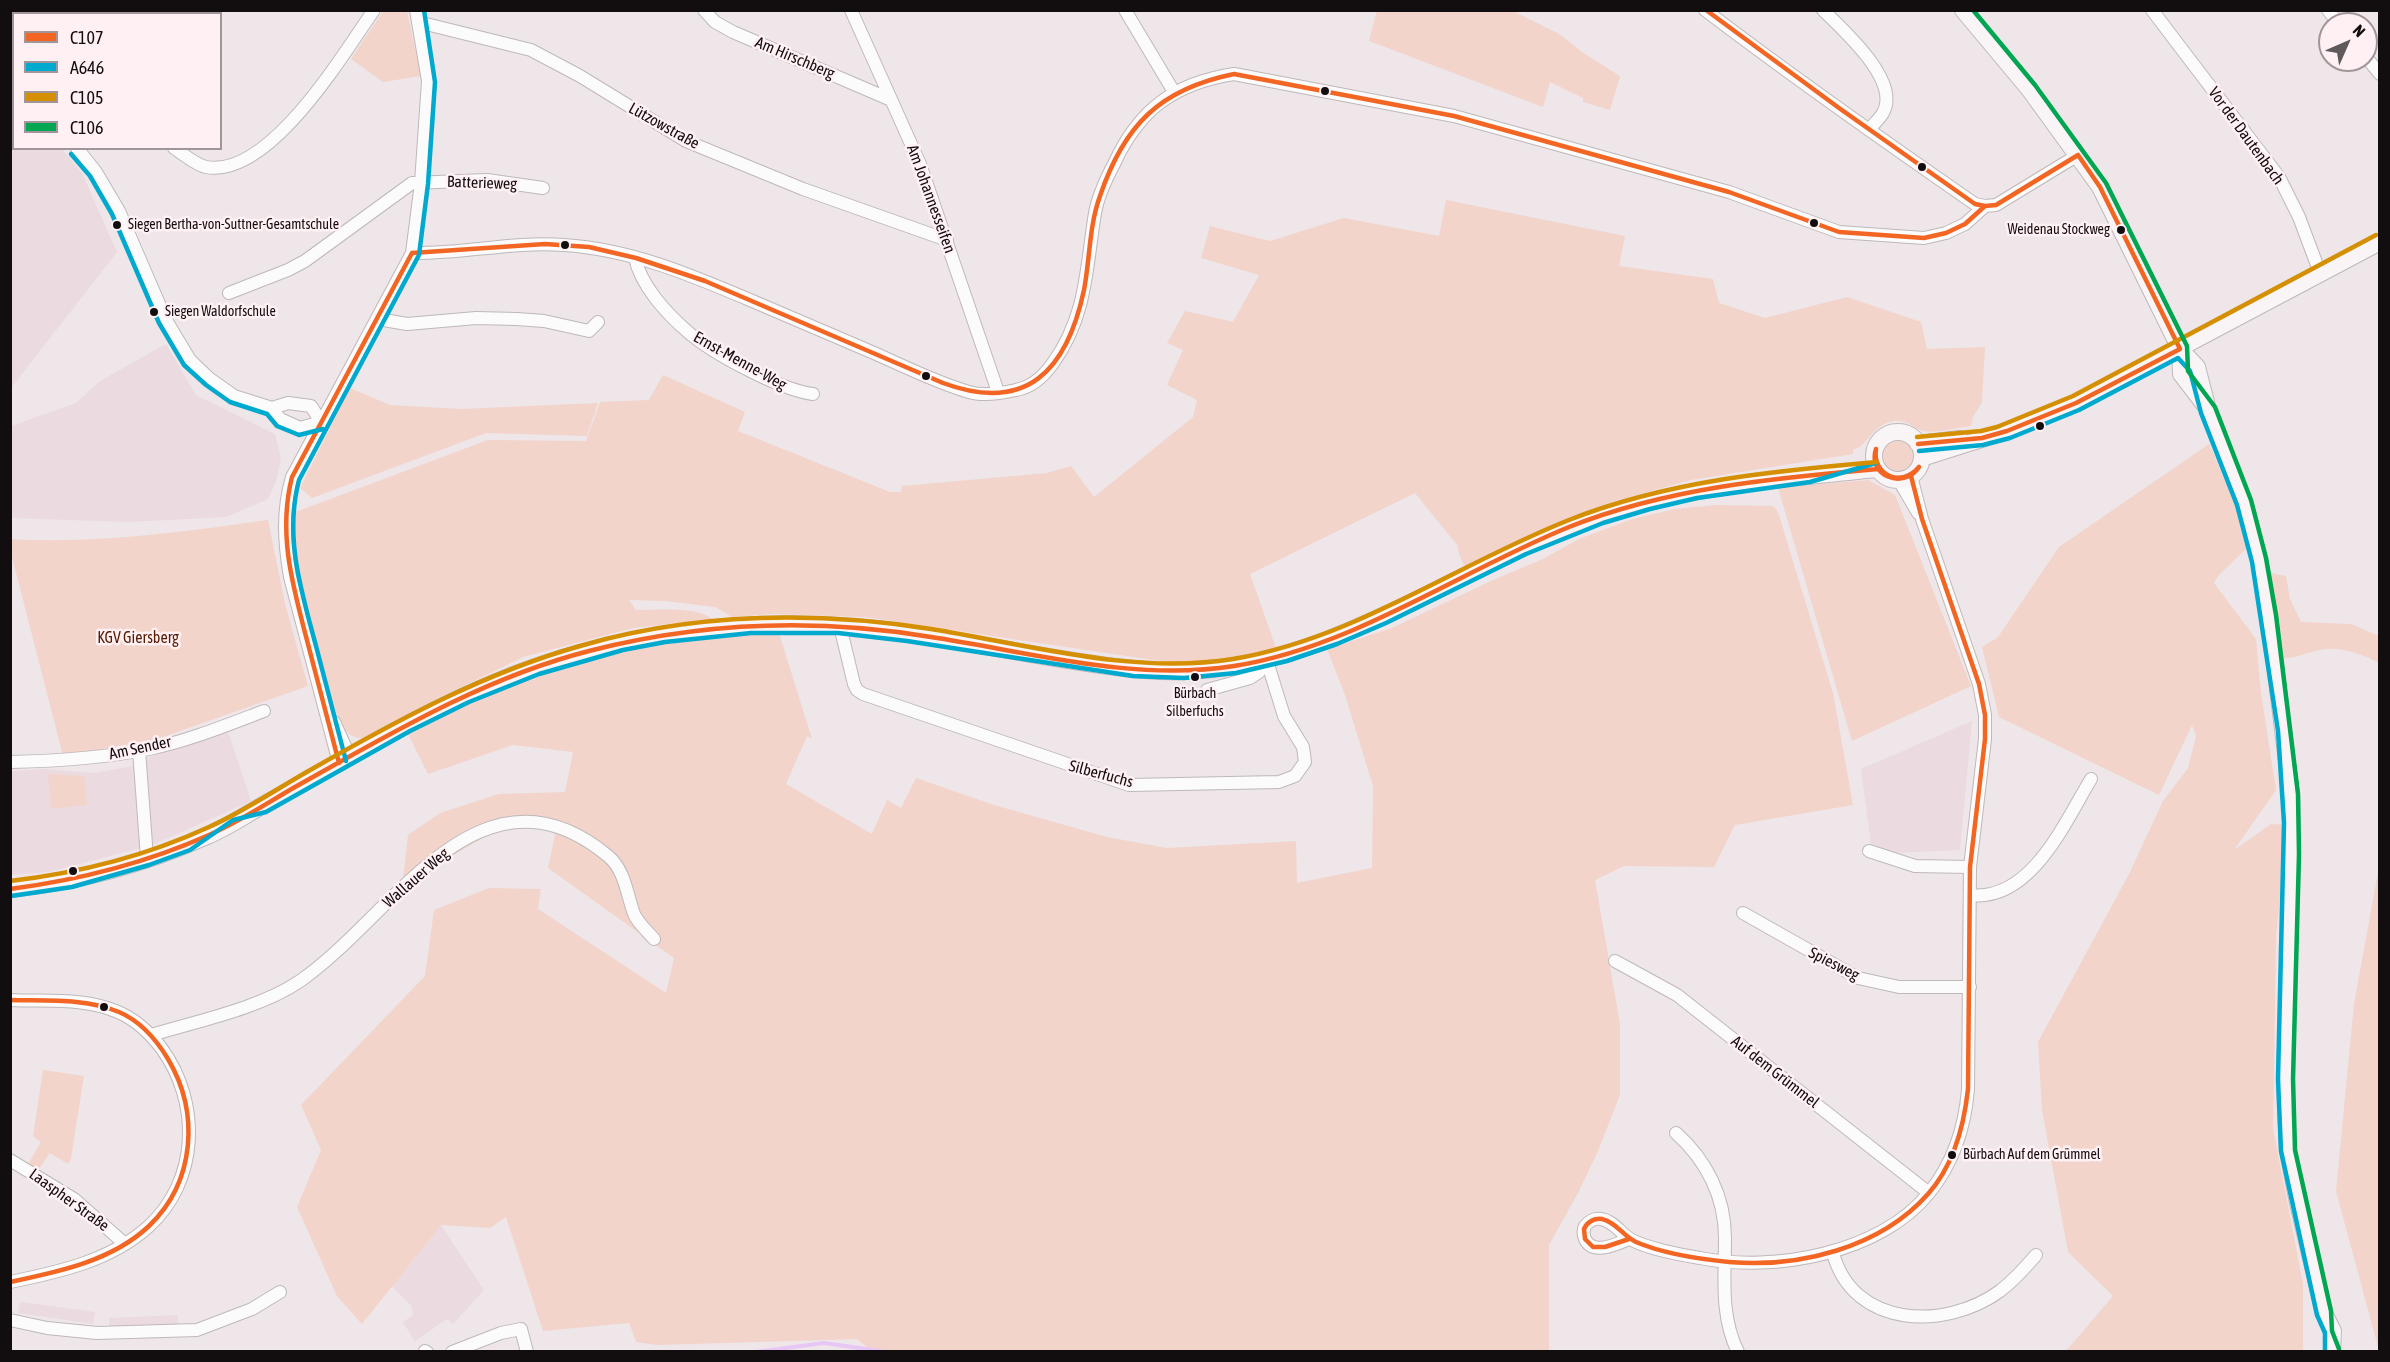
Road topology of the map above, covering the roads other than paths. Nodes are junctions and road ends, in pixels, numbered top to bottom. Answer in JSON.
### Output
{"nodes":[{"id":1,"x":374,"y":10,"type":"edge"},
{"id":2,"x":704,"y":10,"type":"edge"},
{"id":3,"x":851,"y":10,"type":"edge"},
{"id":4,"x":1125,"y":10,"type":"edge"},
{"id":5,"x":1705,"y":10,"type":"edge"},
{"id":6,"x":1823,"y":10,"type":"edge"},
{"id":7,"x":1963,"y":10,"type":"edge"},
{"id":8,"x":2152,"y":10,"type":"edge"},
{"id":9,"x":417,"y":16,"type":"edge"},
{"id":10,"x":1174,"y":93,"type":"junction"},
{"id":11,"x":889,"y":99,"type":"junction"},
{"id":12,"x":1869,"y":130,"type":"junction"},
{"id":13,"x":79,"y":150,"type":"edge"},
{"id":14,"x":177,"y":150,"type":"edge"},
{"id":15,"x":2078,"y":155,"type":"junction"},
{"id":16,"x":422,"y":183,"type":"junction"},
{"id":17,"x":543,"y":188,"type":"dead end"},
{"id":18,"x":1985,"y":206,"type":"junction"},
{"id":19,"x":947,"y":240,"type":"junction"},
{"id":20,"x":2379,"y":242,"type":"edge"},
{"id":21,"x":412,"y":253,"type":"junction"},
{"id":22,"x":635,"y":258,"type":"junction"},
{"id":23,"x":2320,"y":273,"type":"junction"},
{"id":24,"x":229,"y":293,"type":"dead end"},
{"id":25,"x":378,"y":319,"type":"junction"},
{"id":26,"x":598,"y":322,"type":"dead end"},
{"id":27,"x":2180,"y":349,"type":"junction"},
{"id":28,"x":998,"y":392,"type":"junction"},
{"id":29,"x":813,"y":394,"type":"dead end"},
{"id":30,"x":272,"y":408,"type":"junction"},
{"id":31,"x":321,"y":422,"type":"junction"},
{"id":32,"x":1920,"y":451,"type":"junction"},
{"id":33,"x":1876,"y":462,"type":"junction"},
{"id":34,"x":1905,"y":478,"type":"junction"},
{"id":35,"x":840,"y":626,"type":"junction"},
{"id":36,"x":1266,"y":658,"type":"junction"},
{"id":37,"x":1207,"y":690,"type":"dead end"},
{"id":38,"x":264,"y":711,"type":"dead end"},
{"id":39,"x":139,"y":750,"type":"junction"},
{"id":40,"x":345,"y":760,"type":"junction"},
{"id":41,"x":10,"y":762,"type":"edge"},
{"id":42,"x":2091,"y":779,"type":"dead end"},
{"id":43,"x":1869,"y":851,"type":"dead end"},
{"id":44,"x":147,"y":858,"type":"junction"},
{"id":45,"x":1970,"y":867,"type":"junction"},
{"id":46,"x":10,"y":889,"type":"edge"},
{"id":47,"x":1970,"y":895,"type":"junction"},
{"id":48,"x":1743,"y":913,"type":"dead end"},
{"id":49,"x":654,"y":939,"type":"dead end"},
{"id":50,"x":1615,"y":961,"type":"dead end"},
{"id":51,"x":1970,"y":987,"type":"junction"},
{"id":52,"x":10,"y":1000,"type":"edge"},
{"id":53,"x":154,"y":1038,"type":"junction"},
{"id":54,"x":1676,"y":1132,"type":"dead end"},
{"id":55,"x":10,"y":1160,"type":"edge"},
{"id":56,"x":1929,"y":1193,"type":"junction"},
{"id":57,"x":1629,"y":1239,"type":"dead end"},
{"id":58,"x":125,"y":1244,"type":"junction"},
{"id":59,"x":1833,"y":1253,"type":"junction"},
{"id":60,"x":2036,"y":1256,"type":"dead end"},
{"id":61,"x":1724,"y":1262,"type":"junction"},
{"id":62,"x":10,"y":1282,"type":"edge"},
{"id":63,"x":280,"y":1292,"type":"dead end"},
{"id":64,"x":10,"y":1320,"type":"edge"},
{"id":65,"x":452,"y":1352,"type":"edge"},
{"id":66,"x":526,"y":1352,"type":"edge"},
{"id":67,"x":1738,"y":1352,"type":"edge"},
{"id":68,"x":2332,"y":1352,"type":"edge"}],
"edges":[{"from":1,"to":14,"type":"street"},
{"from":2,"to":11,"type":"street","name":"Am Hirschberg"},
{"from":3,"to":11,"type":"street","name":"Am Johannesseifen"},
{"from":4,"to":10,"type":"street"},
{"from":5,"to":12,"type":"street"},
{"from":6,"to":12,"type":"street"},
{"from":7,"to":15,"type":"street"},
{"from":8,"to":23,"type":"street","name":"Vor der Dautenbach"},
{"from":9,"to":16,"type":"street"},
{"from":9,"to":19,"type":"street","name":"Lützowstraße"},
{"from":10,"to":18,"type":"street"},
{"from":10,"to":28,"type":"street"},
{"from":11,"to":19,"type":"street","name":"Am Johannesseifen"},
{"from":12,"to":18,"type":"street"},
{"from":13,"to":30,"type":"street"},
{"from":15,"to":18,"type":"street"},
{"from":15,"to":27,"type":"street"},
{"from":16,"to":17,"type":"street","name":"Batterieweg"},
{"from":16,"to":21,"type":"street"},
{"from":16,"to":24,"type":"street"},
{"from":19,"to":28,"type":"street","name":"Am Johannesseifen"},
{"from":20,"to":23,"type":"street"},
{"from":21,"to":22,"type":"street"},
{"from":21,"to":25,"type":"street"},
{"from":22,"to":28,"type":"street"},
{"from":22,"to":29,"type":"street","name":"Ernst-Menne-Weg"},
{"from":23,"to":27,"type":"street"},
{"from":25,"to":26,"type":"street"},
{"from":25,"to":31,"type":"street"},
{"from":27,"to":32,"type":"street"},
{"from":27,"to":68,"type":"street"},
{"from":30,"to":31,"type":"street"},
{"from":30,"to":31,"type":"street"},
{"from":31,"to":40,"type":"street"},
{"from":32,"to":33,"type":"street"},
{"from":32,"to":34,"type":"street"},
{"from":33,"to":34,"type":"street"},
{"from":33,"to":36,"type":"street"},
{"from":34,"to":45,"type":"street"},
{"from":35,"to":36,"type":"street"},
{"from":35,"to":36,"type":"street","name":"Silberfuchs"},
{"from":35,"to":40,"type":"street"},
{"from":36,"to":37,"type":"street"},
{"from":38,"to":39,"type":"street","name":"Am Sender"},
{"from":39,"to":41,"type":"street","name":"Am Sender"},
{"from":39,"to":44,"type":"street"},
{"from":40,"to":44,"type":"street"},
{"from":42,"to":47,"type":"street"},
{"from":43,"to":45,"type":"street"},
{"from":44,"to":46,"type":"street"},
{"from":45,"to":47,"type":"street"},
{"from":47,"to":51,"type":"street"},
{"from":48,"to":51,"type":"street","name":"Spiesweg"},
{"from":49,"to":53,"type":"street","name":"Wallauer Weg"},
{"from":50,"to":56,"type":"street","name":"Auf dem Grümmel"},
{"from":51,"to":56,"type":"street"},
{"from":52,"to":53,"type":"street"},
{"from":53,"to":58,"type":"street"},
{"from":54,"to":61,"type":"street"},
{"from":55,"to":58,"type":"street","name":"Laaspher Straße"},
{"from":56,"to":59,"type":"street"},
{"from":57,"to":61,"type":"street"},
{"from":58,"to":62,"type":"street"},
{"from":59,"to":60,"type":"street"},
{"from":59,"to":61,"type":"street"},
{"from":61,"to":67,"type":"street"},
{"from":63,"to":64,"type":"street"},
{"from":65,"to":66,"type":"street"}]}
